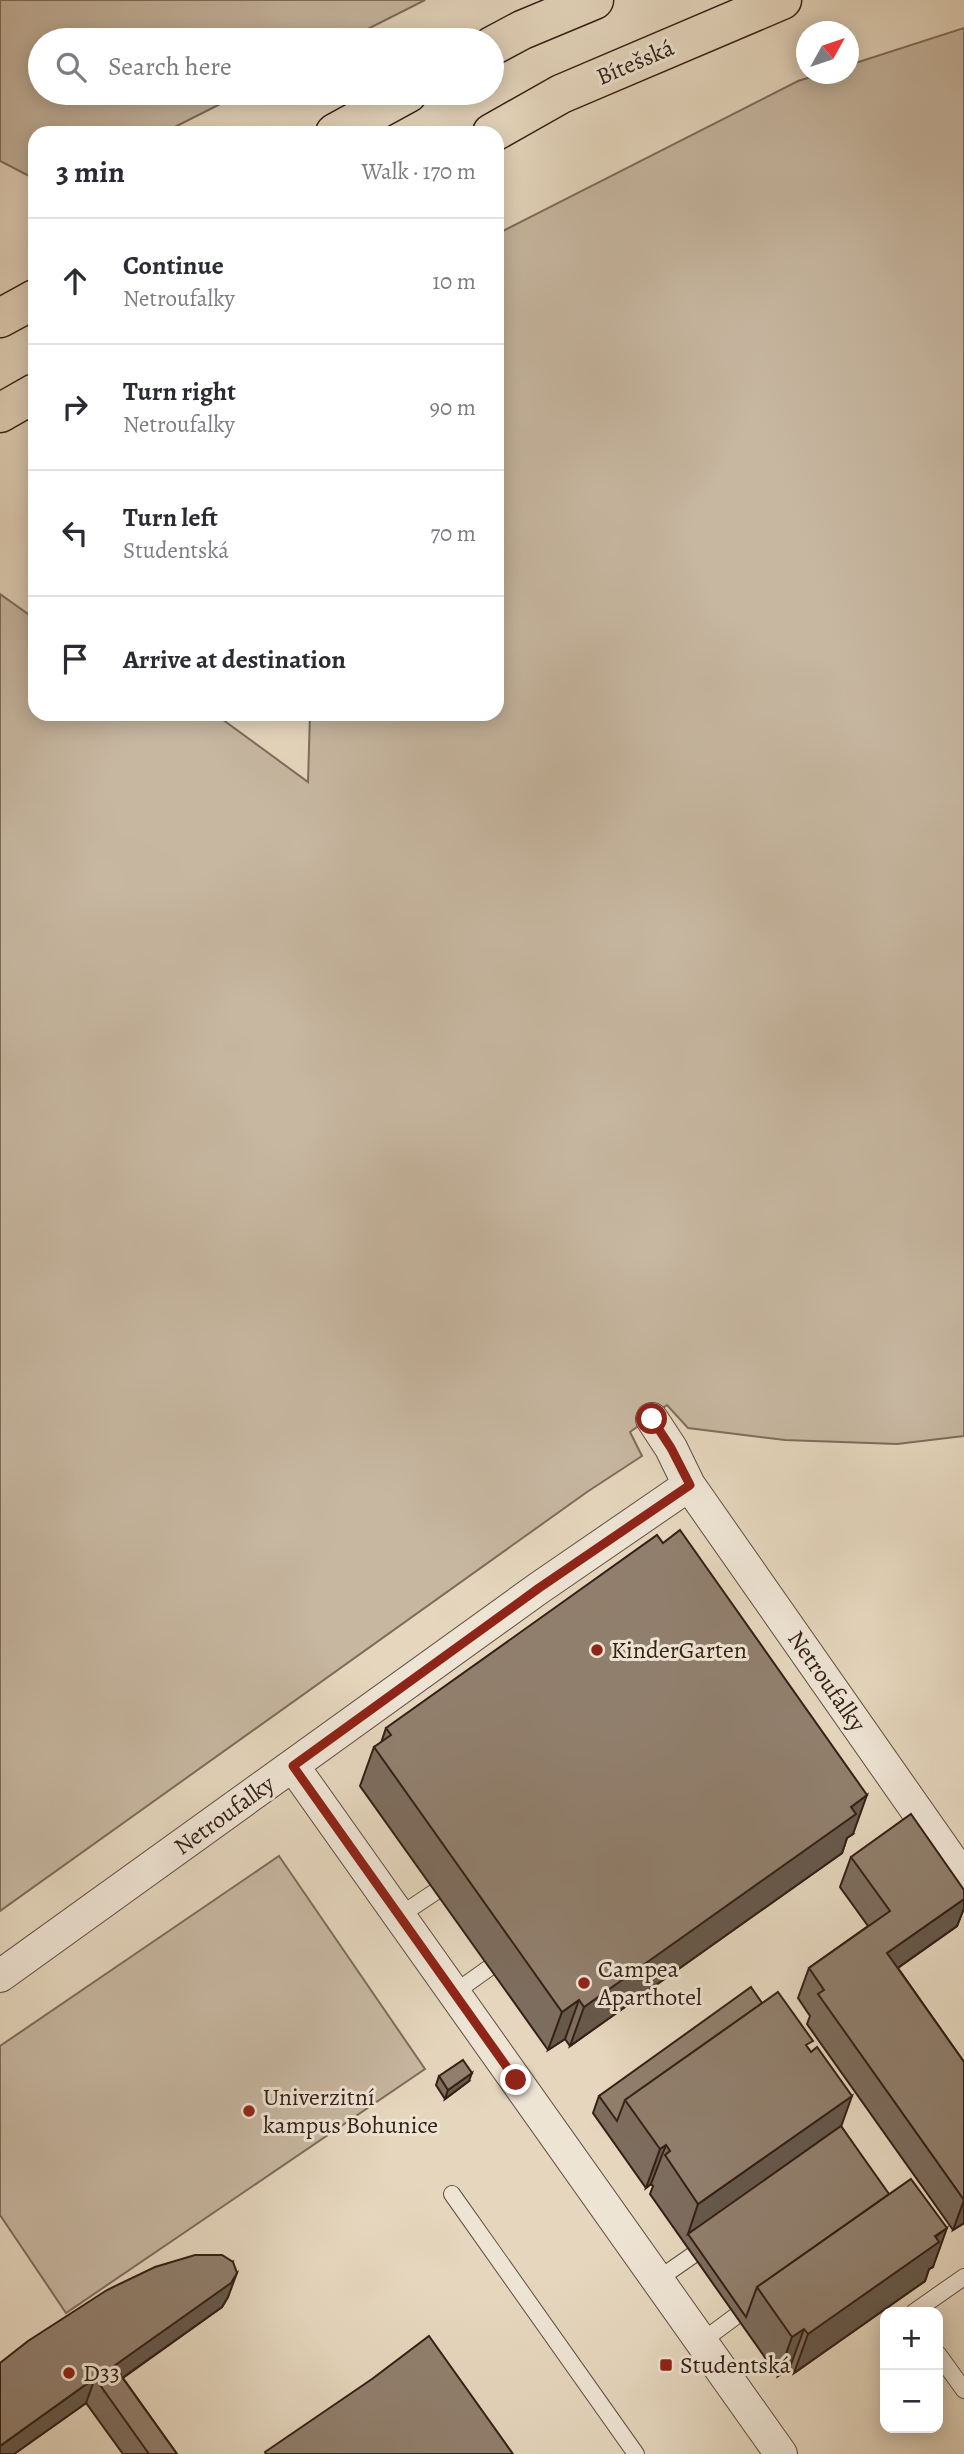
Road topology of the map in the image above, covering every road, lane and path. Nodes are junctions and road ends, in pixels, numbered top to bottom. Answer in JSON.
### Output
{"nodes":[{"id":1,"x":594,"y":0,"type":"edge"},
{"id":2,"x":782,"y":0,"type":"edge"},
{"id":3,"x":504,"y":40,"type":"edge"},
{"id":4,"x":386,"y":105,"type":"edge"},
{"id":5,"x":348,"y":126,"type":"edge"},
{"id":6,"x":504,"y":126,"type":"edge"},
{"id":7,"x":28,"y":303,"type":"edge"},
{"id":8,"x":0,"y":318,"type":"edge"},
{"id":9,"x":28,"y":397,"type":"edge"},
{"id":10,"x":0,"y":413,"type":"edge"},
{"id":11,"x":652,"y":1419,"type":"dead end"},
{"id":12,"x":690,"y":1485,"type":"junction"},
{"id":13,"x":293,"y":1766,"type":"junction"},
{"id":14,"x":964,"y":1878,"type":"edge"},
{"id":15,"x":435,"y":1892,"type":"dead end"},
{"id":16,"x":399,"y":1916,"type":"junction"},
{"id":17,"x":489,"y":1968,"type":"dead end"},
{"id":18,"x":0,"y":1976,"type":"edge"},
{"id":19,"x":454,"y":1993,"type":"junction"},
{"id":20,"x":452,"y":2194,"type":"dead end"},
{"id":21,"x":693,"y":2255,"type":"edge"},
{"id":22,"x":964,"y":2277,"type":"edge"},
{"id":23,"x":657,"y":2280,"type":"junction"},
{"id":24,"x":921,"y":2307,"type":"edge"},
{"id":25,"x":736,"y":2316,"type":"edge"},
{"id":26,"x":701,"y":2342,"type":"junction"},
{"id":27,"x":943,"y":2361,"type":"edge"},
{"id":28,"x":964,"y":2390,"type":"edge"},
{"id":29,"x":636,"y":2454,"type":"edge"},
{"id":30,"x":781,"y":2454,"type":"edge"}],
"edges":[{"from":1,"to":3,"type":"highway"},
{"from":2,"to":6,"type":"highway","name":"Bítešská"},
{"from":4,"to":5,"type":"highway"},
{"from":7,"to":8,"type":"highway"},
{"from":9,"to":10,"type":"highway"},
{"from":11,"to":12,"type":"street","name":"Netroufalky"},
{"from":12,"to":13,"type":"street","name":"Netroufalky"},
{"from":12,"to":14,"type":"street","name":"Netroufalky"},
{"from":13,"to":16,"type":"street"},
{"from":13,"to":18,"type":"street","name":"Netroufalky"},
{"from":15,"to":16,"type":"lane"},
{"from":16,"to":19,"type":"street"},
{"from":17,"to":19,"type":"lane"},
{"from":19,"to":23,"type":"street"},
{"from":20,"to":29,"type":"lane"},
{"from":21,"to":23,"type":"lane"},
{"from":22,"to":24,"type":"lane"},
{"from":23,"to":26,"type":"street"},
{"from":25,"to":26,"type":"lane"},
{"from":26,"to":30,"type":"street"},
{"from":27,"to":28,"type":"lane"}]}
